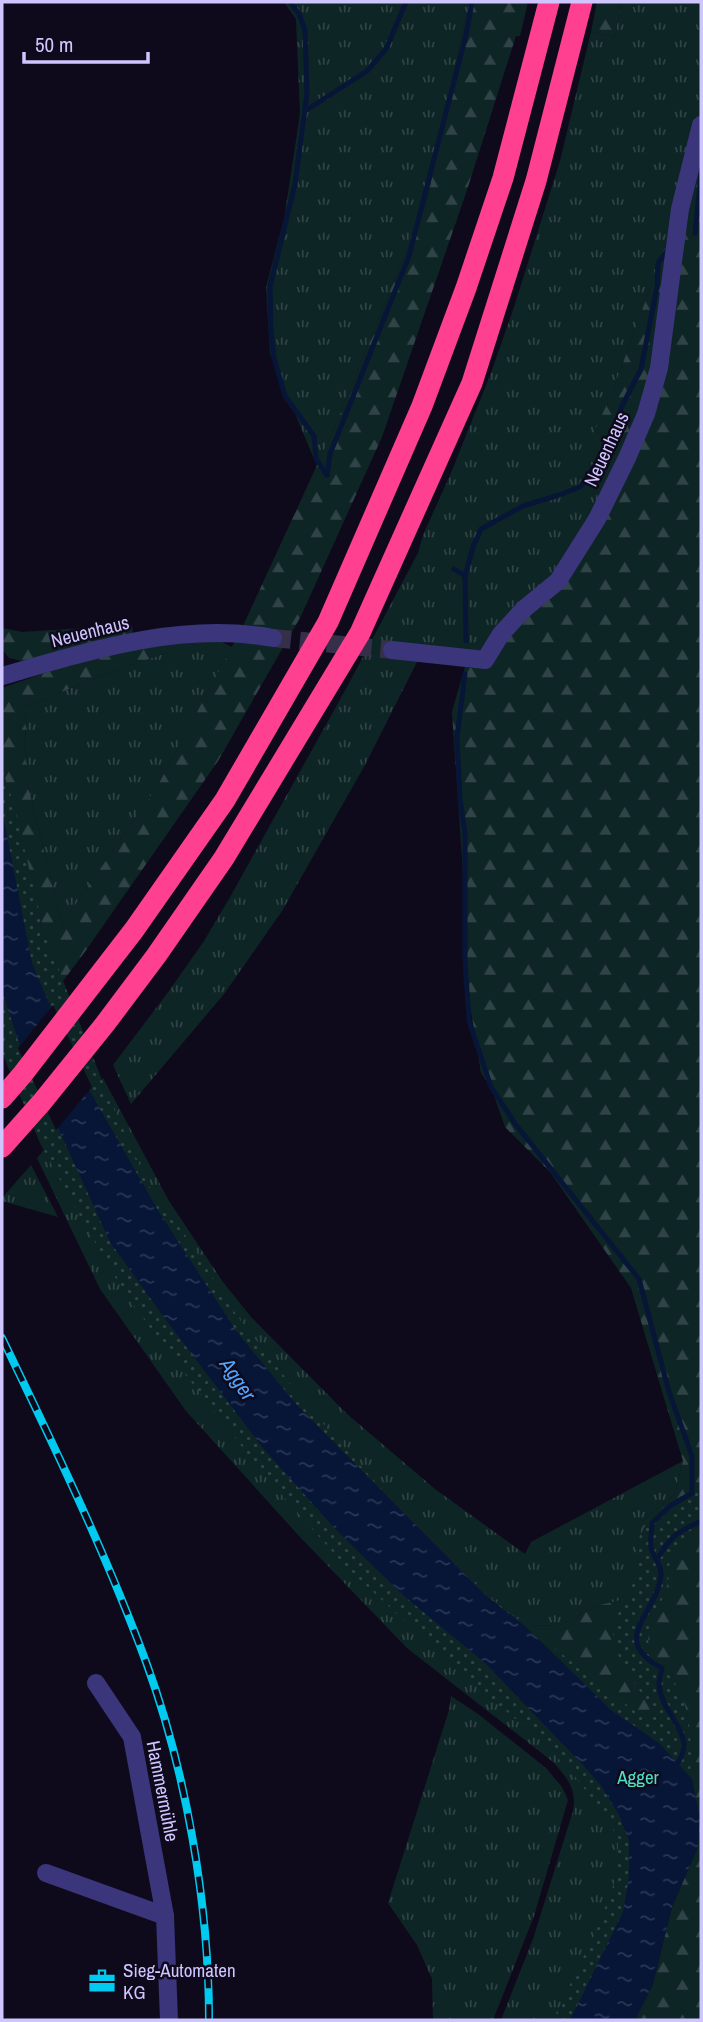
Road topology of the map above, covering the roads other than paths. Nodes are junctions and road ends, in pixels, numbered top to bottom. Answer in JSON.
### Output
{"nodes":[{"id":1,"x":549,"y":2,"type":"edge"},
{"id":2,"x":582,"y":2,"type":"edge"},
{"id":3,"x":701,"y":125,"type":"edge"},
{"id":4,"x":273,"y":638,"type":"tunnel mouth"},
{"id":5,"x":392,"y":650,"type":"tunnel mouth"},
{"id":6,"x":2,"y":676,"type":"edge"},
{"id":7,"x":2,"y":1098,"type":"edge"},
{"id":8,"x":2,"y":1147,"type":"edge"},
{"id":9,"x":96,"y":1684,"type":"dead end"},
{"id":10,"x":46,"y":1873,"type":"dead end"},
{"id":11,"x":165,"y":1916,"type":"junction"},
{"id":12,"x":169,"y":2020,"type":"edge"}],
"edges":[{"from":1,"to":7,"type":"highway"},
{"from":2,"to":8,"type":"highway"},
{"from":3,"to":5,"type":"street","name":"Neuenhaus"},
{"from":4,"to":6,"type":"street","name":"Neuenhaus"},
{"from":9,"to":11,"type":"street","name":"Hammermühle"},
{"from":10,"to":11,"type":"street"},
{"from":11,"to":12,"type":"street","name":"Hammermühle"}]}
